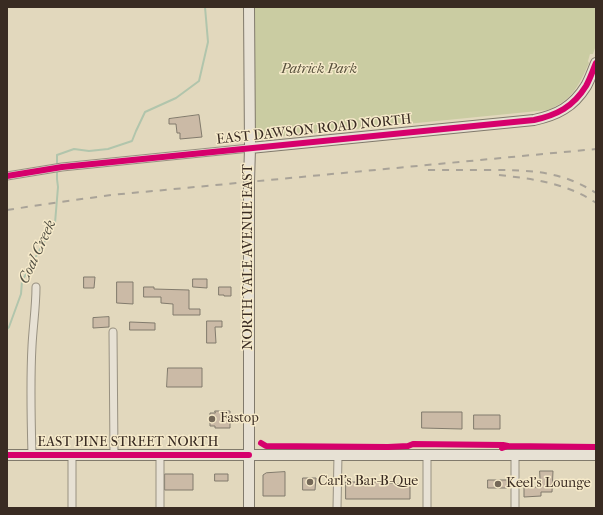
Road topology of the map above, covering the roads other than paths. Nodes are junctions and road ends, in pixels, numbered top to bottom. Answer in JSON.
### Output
{"nodes":[{"id":1,"x":249,"y":7,"type":"edge"},
{"id":2,"x":596,"y":63,"type":"edge"},
{"id":3,"x":250,"y":148,"type":"junction"},
{"id":4,"x":7,"y":176,"type":"edge"},
{"id":5,"x":36,"y":287,"type":"dead end"},
{"id":6,"x":113,"y":332,"type":"dead end"},
{"id":7,"x":7,"y":455,"type":"edge"},
{"id":8,"x":32,"y":455,"type":"junction"},
{"id":9,"x":72,"y":455,"type":"junction"},
{"id":10,"x":160,"y":455,"type":"junction"},
{"id":11,"x":249,"y":455,"type":"junction"},
{"id":12,"x":338,"y":455,"type":"junction"},
{"id":13,"x":427,"y":455,"type":"junction"},
{"id":14,"x":515,"y":455,"type":"junction"},
{"id":15,"x":596,"y":455,"type":"edge"},
{"id":16,"x":114,"y":456,"type":"junction"},
{"id":17,"x":72,"y":508,"type":"edge"},
{"id":18,"x":160,"y":508,"type":"edge"},
{"id":19,"x":249,"y":508,"type":"edge"},
{"id":20,"x":338,"y":508,"type":"edge"},
{"id":21,"x":427,"y":508,"type":"edge"},
{"id":22,"x":515,"y":508,"type":"edge"}],
"edges":[{"from":1,"to":3,"type":"main road","name":"NORTH YALE AVENUE EAST"},
{"from":2,"to":3,"type":"main road","name":"EAST DAWSON ROAD NORTH"},
{"from":3,"to":4,"type":"street","name":"EAST DAWSON ROAD NORTH"},
{"from":3,"to":11,"type":"main road","name":"NORTH YALE AVENUE EAST"},
{"from":5,"to":8,"type":"street"},
{"from":6,"to":16,"type":"street"},
{"from":7,"to":8,"type":"main road","name":"EAST PINE STREET NORTH"},
{"from":8,"to":9,"type":"main road","name":"EAST PINE STREET NORTH"},
{"from":9,"to":16,"type":"main road","name":"EAST PINE STREET NORTH"},
{"from":9,"to":17,"type":"street"},
{"from":10,"to":11,"type":"main road","name":"EAST PINE STREET NORTH"},
{"from":10,"to":16,"type":"main road","name":"EAST PINE STREET NORTH"},
{"from":10,"to":18,"type":"street"},
{"from":11,"to":12,"type":"main road","name":"EAST PINE STREET NORTH"},
{"from":11,"to":19,"type":"main road","name":"NORTH YALE AVENUE EAST"},
{"from":12,"to":13,"type":"main road","name":"EAST PINE STREET NORTH"},
{"from":12,"to":20,"type":"street"},
{"from":13,"to":14,"type":"main road","name":"EAST PINE STREET NORTH"},
{"from":13,"to":21,"type":"street"},
{"from":14,"to":15,"type":"main road","name":"EAST PINE STREET NORTH"},
{"from":14,"to":22,"type":"street"}]}
